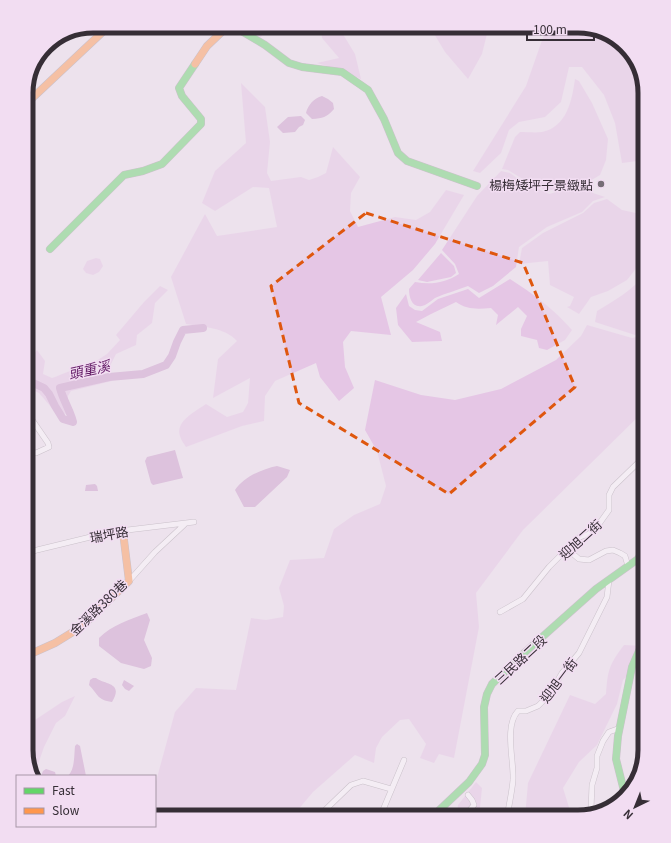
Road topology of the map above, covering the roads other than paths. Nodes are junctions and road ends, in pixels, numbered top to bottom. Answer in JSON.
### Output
{"nodes":[{"id":1,"x":102,"y":33,"type":"edge"},
{"id":2,"x":221,"y":33,"type":"edge"},
{"id":3,"x":245,"y":33,"type":"edge"},
{"id":4,"x":33,"y":97,"type":"edge"},
{"id":5,"x":477,"y":186,"type":"dead end"},
{"id":6,"x":50,"y":249,"type":"dead end"},
{"id":7,"x":33,"y":421,"type":"edge"},
{"id":8,"x":33,"y":452,"type":"edge"},
{"id":9,"x":638,"y":463,"type":"edge"},
{"id":10,"x":194,"y":522,"type":"dead end"},
{"id":11,"x":185,"y":524,"type":"junction"},
{"id":12,"x":123,"y":532,"type":"junction"},
{"id":13,"x":567,"y":549,"type":"junction"},
{"id":14,"x":33,"y":551,"type":"edge"},
{"id":15,"x":638,"y":559,"type":"edge"},
{"id":16,"x":628,"y":566,"type":"junction"},
{"id":17,"x":609,"y":580,"type":"junction"},
{"id":18,"x":129,"y":581,"type":"junction"},
{"id":19,"x":500,"y":612,"type":"dead end"},
{"id":20,"x":33,"y":653,"type":"edge"},
{"id":21,"x":638,"y":654,"type":"edge"},
{"id":22,"x":620,"y":728,"type":"junction"},
{"id":23,"x":404,"y":760,"type":"dead end"},
{"id":24,"x":623,"y":787,"type":"edge"},
{"id":25,"x":391,"y":790,"type":"junction"},
{"id":26,"x":468,"y":795,"type":"dead end"},
{"id":27,"x":591,"y":808,"type":"edge"},
{"id":28,"x":325,"y":810,"type":"edge"},
{"id":29,"x":383,"y":810,"type":"edge"},
{"id":30,"x":439,"y":810,"type":"edge"},
{"id":31,"x":470,"y":810,"type":"edge"},
{"id":32,"x":508,"y":810,"type":"edge"}],
"edges":[{"from":1,"to":4,"type":"street"},
{"from":2,"to":6,"type":"street"},
{"from":3,"to":5,"type":"street"},
{"from":7,"to":8,"type":"street"},
{"from":9,"to":13,"type":"street","name":"迎旭二街"},
{"from":10,"to":11,"type":"street","name":"瑞坪路"},
{"from":11,"to":12,"type":"street","name":"瑞坪路"},
{"from":11,"to":18,"type":"street"},
{"from":12,"to":14,"type":"street","name":"瑞坪路"},
{"from":12,"to":18,"type":"street","name":"金溪路380巷"},
{"from":13,"to":16,"type":"street"},
{"from":13,"to":19,"type":"street","name":"迎旭二街"},
{"from":15,"to":16,"type":"street","name":"三民路二段"},
{"from":16,"to":17,"type":"street","name":"三民路二段"},
{"from":17,"to":30,"type":"street","name":"三民路二段"},
{"from":17,"to":32,"type":"street","name":"迎旭一街"},
{"from":18,"to":20,"type":"street","name":"金溪路380巷"},
{"from":21,"to":22,"type":"street"},
{"from":22,"to":24,"type":"street"},
{"from":22,"to":27,"type":"street"},
{"from":23,"to":25,"type":"street"},
{"from":25,"to":28,"type":"street"},
{"from":25,"to":29,"type":"street"},
{"from":26,"to":31,"type":"street"}]}
